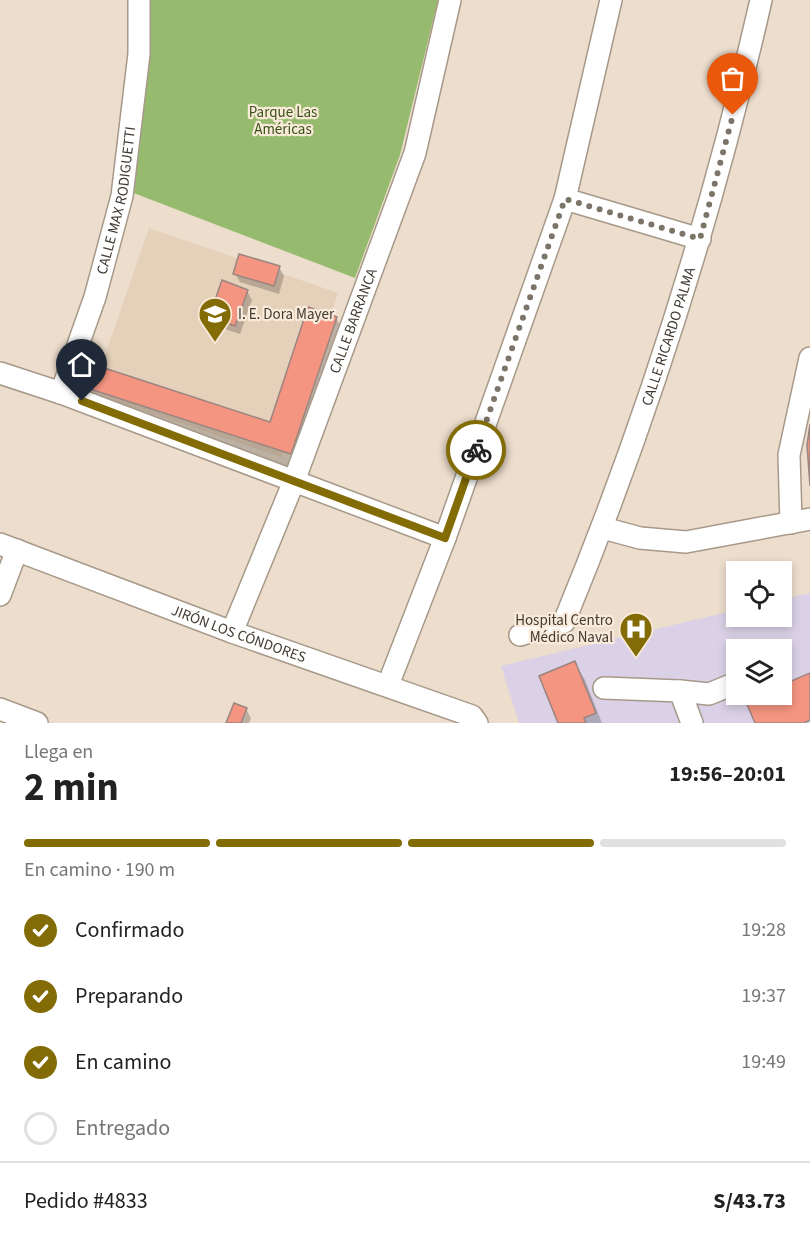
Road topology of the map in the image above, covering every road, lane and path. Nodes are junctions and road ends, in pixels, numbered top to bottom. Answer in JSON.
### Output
{"nodes":[{"id":1,"x":139,"y":0,"type":"edge"},
{"id":2,"x":450,"y":0,"type":"edge"},
{"id":3,"x":611,"y":0,"type":"edge"},
{"id":4,"x":761,"y":0,"type":"edge"},
{"id":5,"x":565,"y":199,"type":"junction"},
{"id":6,"x":700,"y":239,"type":"junction"},
{"id":7,"x":810,"y":358,"type":"edge"},
{"id":8,"x":0,"y":373,"type":"edge"},
{"id":9,"x":61,"y":393,"type":"junction"},
{"id":10,"x":294,"y":481,"type":"junction"},
{"id":11,"x":801,"y":521,"type":"edge"},
{"id":12,"x":603,"y":528,"type":"junction"},
{"id":13,"x":445,"y":538,"type":"junction"},
{"id":14,"x":9,"y":547,"type":"edge"},
{"id":15,"x":0,"y":596,"type":"edge"},
{"id":16,"x":232,"y":632,"type":"junction"},
{"id":17,"x":520,"y":635,"type":"dead end"},
{"id":18,"x":388,"y":685,"type":"junction"},
{"id":19,"x":726,"y":687,"type":"edge"},
{"id":20,"x":604,"y":688,"type":"dead end"},
{"id":21,"x":680,"y":691,"type":"junction"},
{"id":22,"x":0,"y":709,"type":"edge"},
{"id":23,"x":37,"y":723,"type":"edge"},
{"id":24,"x":477,"y":723,"type":"edge"},
{"id":25,"x":692,"y":723,"type":"edge"}],
"edges":[{"from":1,"to":9,"type":"street","name":"CALLE MAX RODIGUETTI"},
{"from":2,"to":10,"type":"street","name":"CALLE BARRANCA"},
{"from":3,"to":5,"type":"street"},
{"from":4,"to":6,"type":"street","name":"CALLE RICARDO PALMA"},
{"from":5,"to":6,"type":"street"},
{"from":5,"to":13,"type":"street"},
{"from":6,"to":12,"type":"street","name":"CALLE RICARDO PALMA"},
{"from":7,"to":11,"type":"street"},
{"from":8,"to":9,"type":"street"},
{"from":9,"to":10,"type":"street"},
{"from":10,"to":13,"type":"street"},
{"from":10,"to":16,"type":"street","name":"CALLE BARRANCA"},
{"from":11,"to":12,"type":"street"},
{"from":12,"to":17,"type":"street","name":"CALLE RICARDO PALMA"},
{"from":13,"to":18,"type":"street"},
{"from":14,"to":15,"type":"street"},
{"from":14,"to":16,"type":"street","name":"JIRÓN LOS CÓNDORES"},
{"from":16,"to":18,"type":"street","name":"JIRÓN LOS CÓNDORES"},
{"from":18,"to":24,"type":"street","name":"JIRÓN LOS CÓNDORES"},
{"from":19,"to":21,"type":"street"},
{"from":20,"to":21,"type":"street"},
{"from":21,"to":25,"type":"street"},
{"from":22,"to":23,"type":"street"}]}
